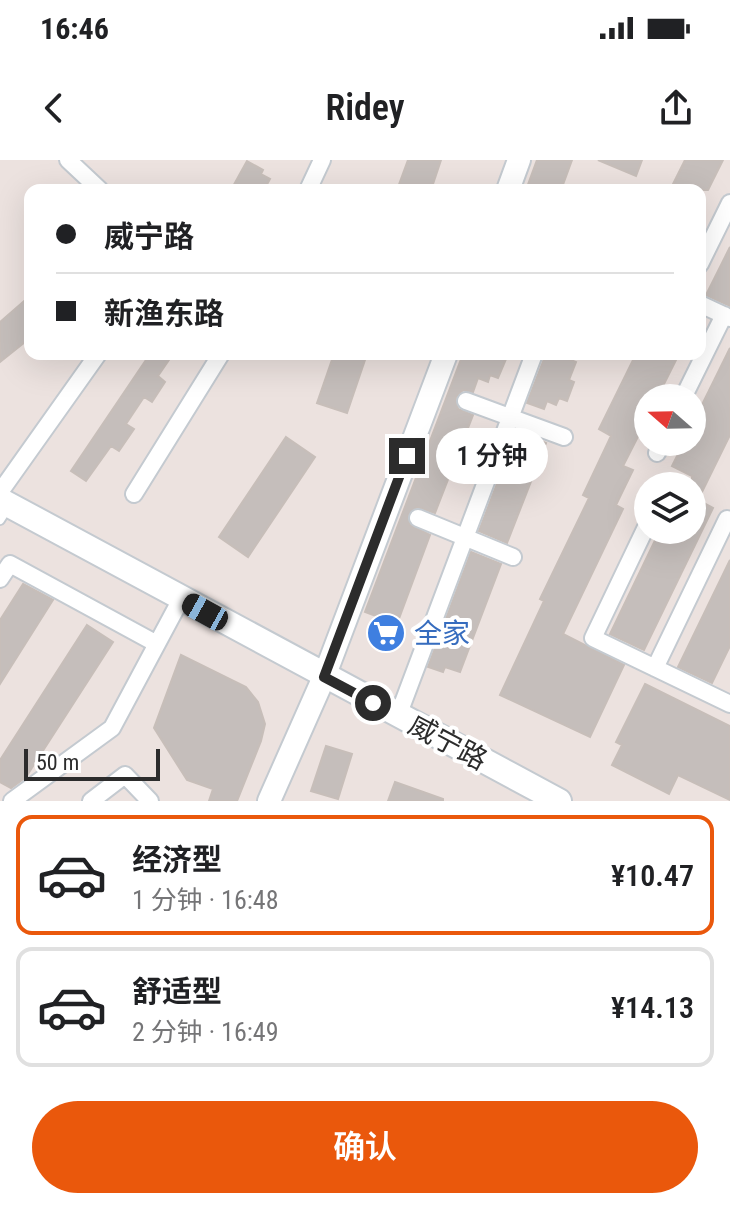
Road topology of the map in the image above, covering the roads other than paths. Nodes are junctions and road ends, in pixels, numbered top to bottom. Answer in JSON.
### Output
{"nodes":[{"id":1,"x":68,"y":160,"type":"edge"},
{"id":2,"x":322,"y":160,"type":"edge"},
{"id":3,"x":519,"y":160,"type":"edge"},
{"id":4,"x":94,"y":184,"type":"edge"},
{"id":5,"x":311,"y":184,"type":"edge"},
{"id":6,"x":510,"y":184,"type":"edge"},
{"id":7,"x":730,"y":203,"type":"edge"},
{"id":8,"x":706,"y":252,"type":"edge"},
{"id":9,"x":706,"y":307,"type":"edge"},
{"id":10,"x":727,"y":316,"type":"edge"},
{"id":11,"x":706,"y":355,"type":"edge"},
{"id":12,"x":94,"y":360,"type":"edge"},
{"id":13,"x":217,"y":360,"type":"edge"},
{"id":14,"x":444,"y":360,"type":"edge"},
{"id":15,"x":532,"y":360,"type":"edge"},
{"id":16,"x":703,"y":360,"type":"edge"},
{"id":17,"x":691,"y":384,"type":"edge"},
{"id":18,"x":466,"y":401,"type":"dead end"},
{"id":19,"x":510,"y":418,"type":"junction"},
{"id":20,"x":564,"y":437,"type":"dead end"},
{"id":21,"x":134,"y":494,"type":"dead end"},
{"id":22,"x":2,"y":504,"type":"edge"},
{"id":23,"x":418,"y":518,"type":"dead end"},
{"id":24,"x":727,"y":519,"type":"dead end"},
{"id":25,"x":465,"y":537,"type":"junction"},
{"id":26,"x":638,"y":544,"type":"edge"},
{"id":27,"x":513,"y":557,"type":"dead end"},
{"id":28,"x":0,"y":579,"type":"edge"},
{"id":29,"x":181,"y":599,"type":"junction"},
{"id":30,"x":157,"y":644,"type":"junction"},
{"id":31,"x":655,"y":668,"type":"junction"},
{"id":32,"x":324,"y":677,"type":"junction"},
{"id":33,"x":729,"y":701,"type":"edge"},
{"id":34,"x":398,"y":716,"type":"junction"},
{"id":35,"x":12,"y":801,"type":"edge"},
{"id":36,"x":91,"y":801,"type":"edge"},
{"id":37,"x":150,"y":801,"type":"edge"},
{"id":38,"x":269,"y":801,"type":"edge"},
{"id":39,"x":559,"y":801,"type":"edge"}],
"edges":[{"from":1,"to":4,"type":"street"},
{"from":2,"to":5,"type":"street"},
{"from":3,"to":6,"type":"street"},
{"from":7,"to":8,"type":"street"},
{"from":9,"to":10,"type":"street"},
{"from":10,"to":11,"type":"street"},
{"from":12,"to":22,"type":"street"},
{"from":13,"to":21,"type":"street"},
{"from":14,"to":32,"type":"street"},
{"from":15,"to":19,"type":"street"},
{"from":16,"to":17,"type":"street"},
{"from":18,"to":19,"type":"street"},
{"from":19,"to":20,"type":"street"},
{"from":19,"to":25,"type":"street"},
{"from":22,"to":29,"type":"main road","name":"威宁路"},
{"from":23,"to":25,"type":"street"},
{"from":24,"to":31,"type":"street"},
{"from":25,"to":27,"type":"street"},
{"from":25,"to":34,"type":"street"},
{"from":26,"to":31,"type":"street"},
{"from":28,"to":30,"type":"street"},
{"from":29,"to":30,"type":"street"},
{"from":29,"to":32,"type":"main road","name":"威宁路"},
{"from":30,"to":35,"type":"street"},
{"from":31,"to":33,"type":"street"},
{"from":32,"to":34,"type":"main road","name":"威宁路"},
{"from":32,"to":38,"type":"street"},
{"from":34,"to":39,"type":"main road","name":"威宁路"},
{"from":36,"to":37,"type":"street"}]}
